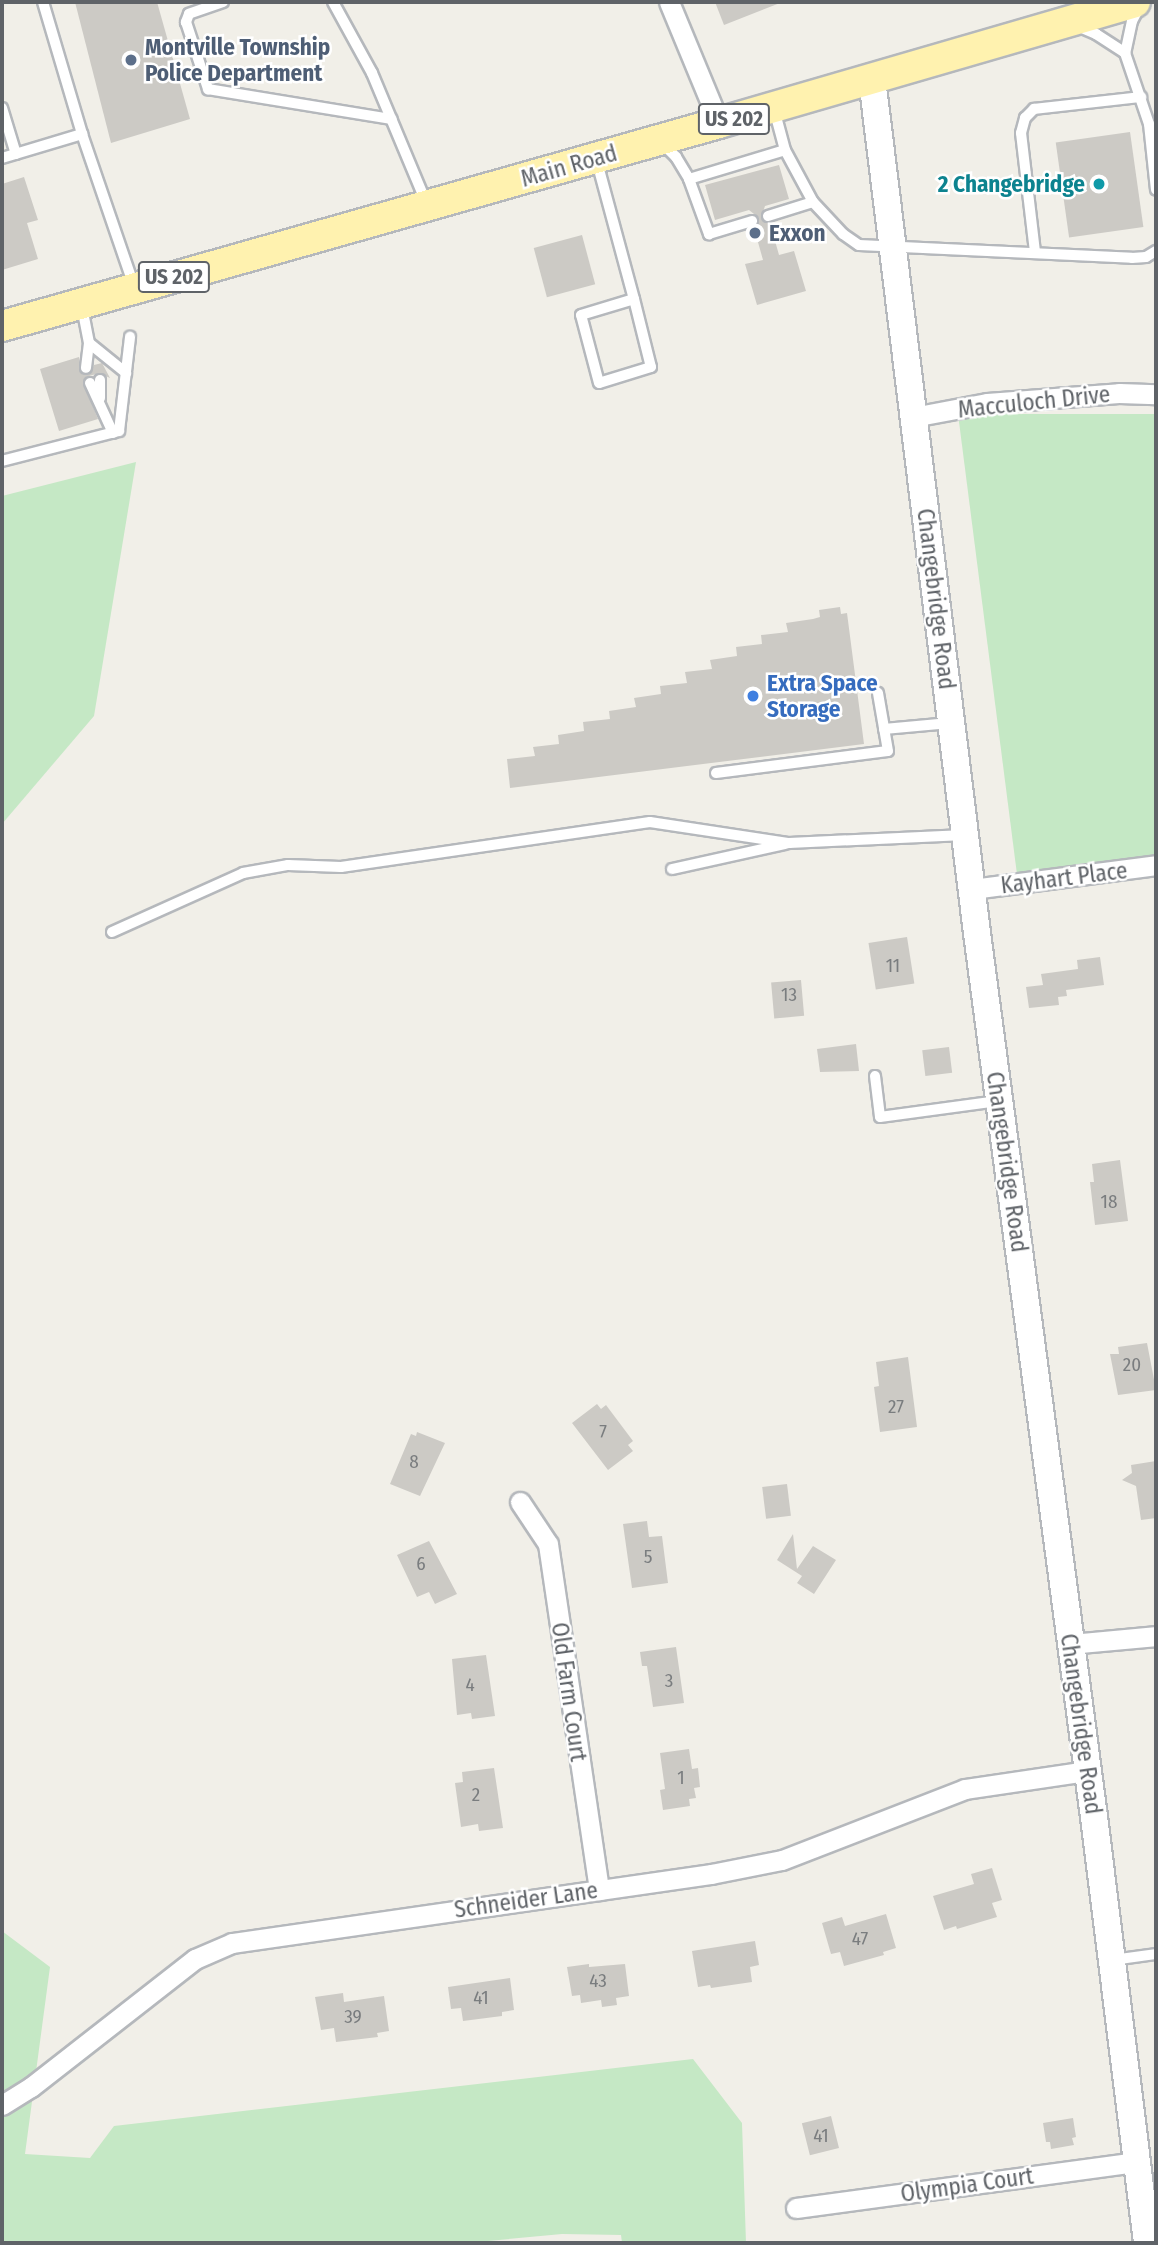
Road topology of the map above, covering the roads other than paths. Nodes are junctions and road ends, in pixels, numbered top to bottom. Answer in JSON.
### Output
{"nodes":[{"id":1,"x":43,"y":2,"type":"edge"},
{"id":2,"x":223,"y":2,"type":"edge"},
{"id":3,"x":333,"y":2,"type":"edge"},
{"id":4,"x":669,"y":2,"type":"edge"},
{"id":5,"x":1135,"y":2,"type":"edge"},
{"id":6,"x":1144,"y":2,"type":"edge"},
{"id":7,"x":1065,"y":22,"type":"junction"},
{"id":8,"x":1125,"y":53,"type":"junction"},
{"id":9,"x":872,"y":79,"type":"junction"},
{"id":10,"x":1141,"y":97,"type":"junction"},
{"id":11,"x":773,"y":107,"type":"junction"},
{"id":12,"x":2,"y":108,"type":"edge"},
{"id":13,"x":392,"y":120,"type":"junction"},
{"id":14,"x":719,"y":123,"type":"junction"},
{"id":15,"x":1153,"y":129,"type":"edge"},
{"id":16,"x":82,"y":134,"type":"junction"},
{"id":17,"x":659,"y":140,"type":"junction"},
{"id":18,"x":785,"y":150,"type":"junction"},
{"id":19,"x":16,"y":154,"type":"junction"},
{"id":20,"x":2,"y":158,"type":"edge"},
{"id":21,"x":596,"y":158,"type":"junction"},
{"id":22,"x":1155,"y":170,"type":"edge"},
{"id":23,"x":689,"y":179,"type":"junction"},
{"id":24,"x":1156,"y":185,"type":"edge"},
{"id":25,"x":813,"y":202,"type":"junction"},
{"id":26,"x":428,"y":205,"type":"junction"},
{"id":27,"x":768,"y":216,"type":"dead end"},
{"id":28,"x":752,"y":221,"type":"dead end"},
{"id":29,"x":892,"y":246,"type":"junction"},
{"id":30,"x":1156,"y":251,"type":"edge"},
{"id":31,"x":1035,"y":252,"type":"junction"},
{"id":32,"x":135,"y":288,"type":"junction"},
{"id":33,"x":634,"y":299,"type":"junction"},
{"id":34,"x":81,"y":303,"type":"junction"},
{"id":35,"x":2,"y":326,"type":"edge"},
{"id":36,"x":130,"y":337,"type":"dead end"},
{"id":37,"x":89,"y":343,"type":"junction"},
{"id":38,"x":91,"y":366,"type":"dead end"},
{"id":39,"x":126,"y":373,"type":"junction"},
{"id":40,"x":95,"y":382,"type":"dead end"},
{"id":41,"x":1156,"y":394,"type":"edge"},
{"id":42,"x":913,"y":417,"type":"junction"},
{"id":43,"x":113,"y":433,"type":"junction"},
{"id":44,"x":2,"y":461,"type":"edge"},
{"id":45,"x":878,"y":694,"type":"dead end"},
{"id":46,"x":951,"y":723,"type":"junction"},
{"id":47,"x":884,"y":729,"type":"junction"},
{"id":48,"x":716,"y":773,"type":"dead end"},
{"id":49,"x":965,"y":835,"type":"junction"},
{"id":50,"x":789,"y":843,"type":"junction"},
{"id":51,"x":1156,"y":865,"type":"edge"},
{"id":52,"x":672,"y":869,"type":"dead end"},
{"id":53,"x":972,"y":889,"type":"junction"},
{"id":54,"x":112,"y":932,"type":"dead end"},
{"id":55,"x":875,"y":1076,"type":"dead end"},
{"id":56,"x":999,"y":1101,"type":"junction"},
{"id":57,"x":520,"y":1502,"type":"dead end"},
{"id":58,"x":1156,"y":1636,"type":"edge"},
{"id":59,"x":1070,"y":1644,"type":"junction"},
{"id":60,"x":1087,"y":1771,"type":"junction"},
{"id":61,"x":599,"y":1890,"type":"junction"},
{"id":62,"x":1156,"y":1954,"type":"edge"},
{"id":63,"x":1112,"y":1960,"type":"junction"},
{"id":64,"x":2,"y":2105,"type":"edge"},
{"id":65,"x":1137,"y":2162,"type":"junction"},
{"id":66,"x":796,"y":2208,"type":"dead end"},
{"id":67,"x":1147,"y":2243,"type":"edge"}],
"edges":[{"from":1,"to":16,"type":"lane"},
{"from":2,"to":13,"type":"lane"},
{"from":3,"to":13,"type":"lane"},
{"from":4,"to":14,"type":"street"},
{"from":5,"to":7,"type":"main road","name":"Main Road","number":"US 202"},
{"from":6,"to":8,"type":"lane"},
{"from":7,"to":8,"type":"lane"},
{"from":7,"to":9,"type":"main road","name":"Main Road","number":"US 202"},
{"from":8,"to":10,"type":"lane"},
{"from":9,"to":11,"type":"main road","name":"Main Road","number":"US 202"},
{"from":9,"to":29,"type":"main road","name":"Changebridge Road"},
{"from":10,"to":15,"type":"lane"},
{"from":10,"to":31,"type":"lane"},
{"from":11,"to":14,"type":"main road","name":"Main Road","number":"US 202"},
{"from":11,"to":18,"type":"lane"},
{"from":12,"to":19,"type":"lane"},
{"from":13,"to":26,"type":"lane"},
{"from":14,"to":17,"type":"main road","name":"Main Road","number":"US 202"},
{"from":15,"to":22,"type":"lane"},
{"from":16,"to":19,"type":"lane"},
{"from":16,"to":32,"type":"lane"},
{"from":17,"to":21,"type":"main road","name":"Main Road","number":"US 202"},
{"from":17,"to":23,"type":"lane"},
{"from":18,"to":23,"type":"lane"},
{"from":18,"to":25,"type":"lane"},
{"from":19,"to":20,"type":"lane"},
{"from":21,"to":26,"type":"main road","name":"Main Road","number":"US 202"},
{"from":21,"to":33,"type":"lane"},
{"from":22,"to":24,"type":"lane"},
{"from":23,"to":28,"type":"lane"},
{"from":25,"to":27,"type":"lane"},
{"from":25,"to":29,"type":"lane"},
{"from":26,"to":32,"type":"main road","name":"Main Road","number":"US 202"},
{"from":29,"to":31,"type":"lane"},
{"from":29,"to":42,"type":"main road","name":"Changebridge Road"},
{"from":30,"to":31,"type":"lane"},
{"from":32,"to":34,"type":"main road","name":"Main Road","number":"US 202"},
{"from":33,"to":33,"type":"lane"},
{"from":34,"to":35,"type":"main road","name":"Main Road","number":"US 202"},
{"from":34,"to":37,"type":"lane"},
{"from":36,"to":39,"type":"lane"},
{"from":37,"to":38,"type":"lane"},
{"from":37,"to":39,"type":"lane"},
{"from":39,"to":43,"type":"lane"},
{"from":40,"to":43,"type":"lane"},
{"from":41,"to":42,"type":"street","name":"Macculoch Drive"},
{"from":42,"to":46,"type":"main road","name":"Changebridge Road"},
{"from":43,"to":44,"type":"lane"},
{"from":45,"to":47,"type":"lane"},
{"from":46,"to":47,"type":"lane"},
{"from":46,"to":49,"type":"main road","name":"Changebridge Road"},
{"from":47,"to":48,"type":"lane"},
{"from":49,"to":50,"type":"lane"},
{"from":49,"to":53,"type":"main road","name":"Changebridge Road"},
{"from":50,"to":52,"type":"lane"},
{"from":50,"to":54,"type":"lane"},
{"from":51,"to":53,"type":"street","name":"Kayhart Place"},
{"from":53,"to":56,"type":"main road","name":"Changebridge Road"},
{"from":55,"to":56,"type":"lane"},
{"from":56,"to":59,"type":"main road","name":"Changebridge Road"},
{"from":57,"to":61,"type":"street","name":"Old Farm Court"},
{"from":58,"to":59,"type":"street"},
{"from":59,"to":60,"type":"main road","name":"Changebridge Road"},
{"from":60,"to":61,"type":"street","name":"Schneider Lane"},
{"from":60,"to":63,"type":"main road","name":"Changebridge Road"},
{"from":61,"to":64,"type":"street","name":"Schneider Lane"},
{"from":62,"to":63,"type":"lane"},
{"from":63,"to":65,"type":"main road","name":"Changebridge Road"},
{"from":65,"to":66,"type":"street","name":"Olympia Court"},
{"from":65,"to":67,"type":"main road","name":"Changebridge Road"}]}
